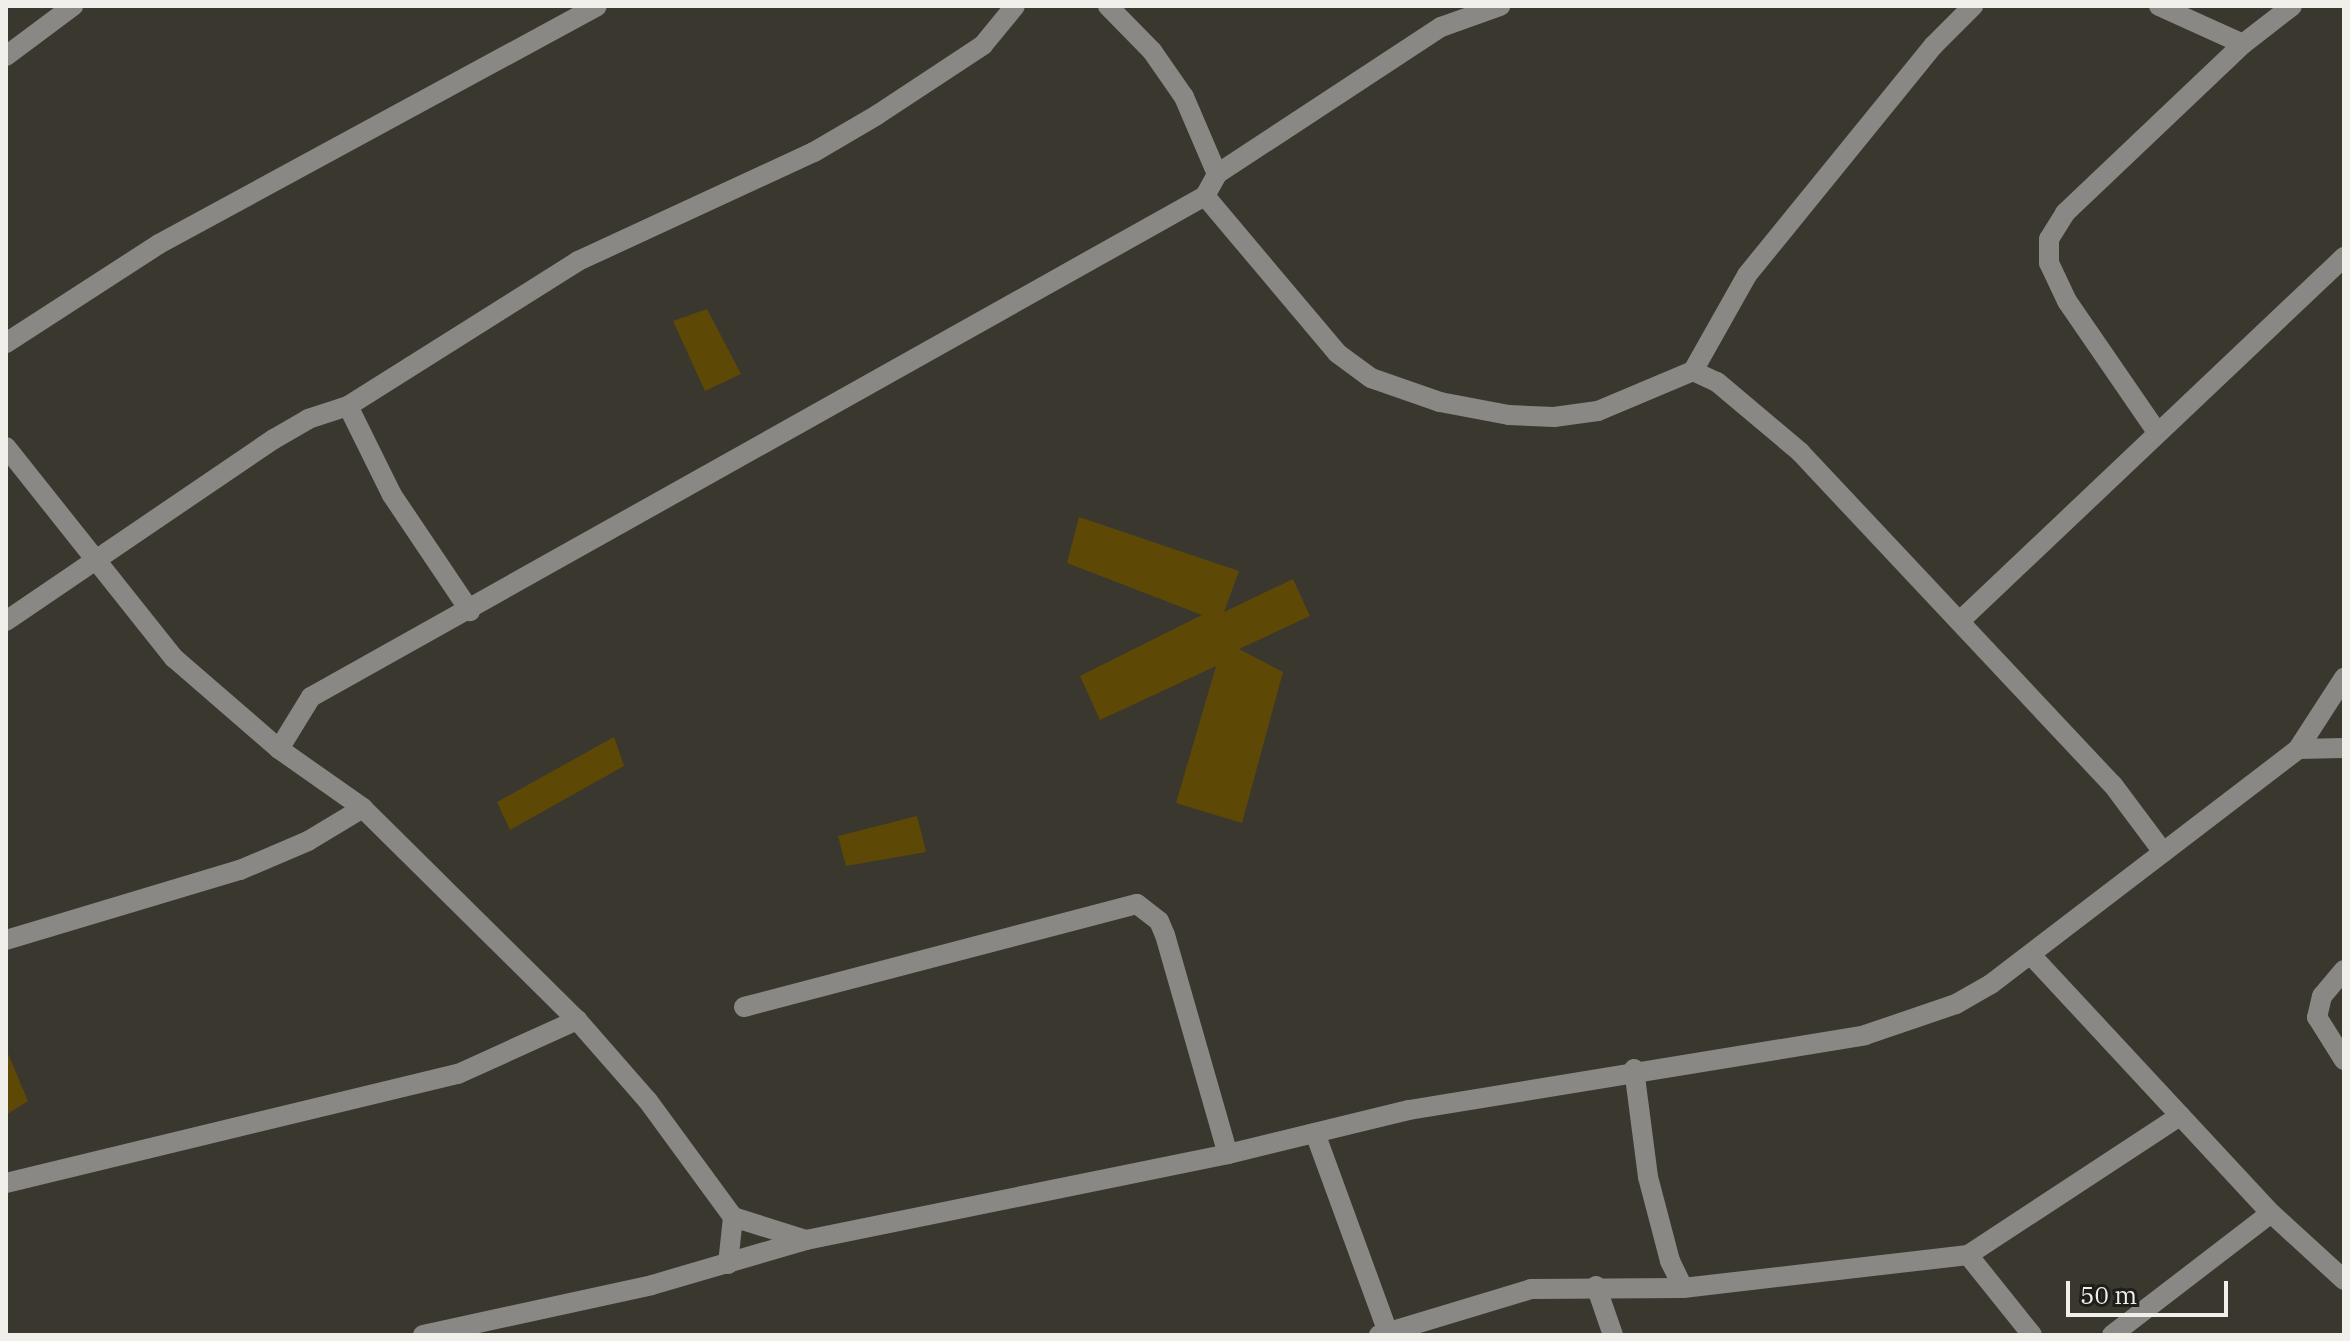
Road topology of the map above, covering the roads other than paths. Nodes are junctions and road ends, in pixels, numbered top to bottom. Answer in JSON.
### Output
{"nodes":[{"id":1,"x":73,"y":6,"type":"edge"},
{"id":2,"x":597,"y":6,"type":"edge"},
{"id":3,"x":1015,"y":6,"type":"edge"},
{"id":4,"x":1108,"y":6,"type":"edge"},
{"id":5,"x":1500,"y":6,"type":"edge"},
{"id":6,"x":1973,"y":6,"type":"edge"},
{"id":7,"x":2159,"y":6,"type":"edge"},
{"id":8,"x":2292,"y":6,"type":"edge"},
{"id":9,"x":2243,"y":44,"type":"junction"},
{"id":10,"x":6,"y":56,"type":"edge"},
{"id":11,"x":1217,"y":174,"type":"junction"},
{"id":12,"x":1205,"y":196,"type":"junction"},
{"id":13,"x":2344,"y":257,"type":"edge"},
{"id":14,"x":6,"y":343,"type":"edge"},
{"id":15,"x":1693,"y":371,"type":"junction"},
{"id":16,"x":348,"y":406,"type":"junction"},
{"id":17,"x":2157,"y":432,"type":"junction"},
{"id":18,"x":6,"y":447,"type":"edge"},
{"id":19,"x":94,"y":558,"type":"junction"},
{"id":20,"x":470,"y":611,"type":"junction"},
{"id":21,"x":1961,"y":620,"type":"junction"},
{"id":22,"x":6,"y":621,"type":"edge"},
{"id":23,"x":2344,"y":678,"type":"edge"},
{"id":24,"x":2344,"y":748,"type":"edge"},
{"id":25,"x":279,"y":749,"type":"junction"},
{"id":26,"x":2298,"y":749,"type":"junction"},
{"id":27,"x":363,"y":808,"type":"junction"},
{"id":28,"x":2163,"y":852,"type":"junction"},
{"id":29,"x":6,"y":940,"type":"edge"},
{"id":30,"x":2031,"y":955,"type":"junction"},
{"id":31,"x":2344,"y":970,"type":"edge"},
{"id":32,"x":744,"y":1007,"type":"dead end"},
{"id":33,"x":577,"y":1020,"type":"junction"},
{"id":34,"x":2344,"y":1060,"type":"edge"},
{"id":35,"x":1634,"y":1069,"type":"junction"},
{"id":36,"x":2180,"y":1116,"type":"junction"},
{"id":37,"x":1315,"y":1133,"type":"junction"},
{"id":38,"x":1228,"y":1154,"type":"junction"},
{"id":39,"x":6,"y":1183,"type":"edge"},
{"id":40,"x":2271,"y":1213,"type":"junction"},
{"id":41,"x":733,"y":1217,"type":"junction"},
{"id":42,"x":806,"y":1240,"type":"junction"},
{"id":43,"x":1968,"y":1255,"type":"junction"},
{"id":44,"x":728,"y":1264,"type":"junction"},
{"id":45,"x":2344,"y":1280,"type":"edge"},
{"id":46,"x":1596,"y":1286,"type":"junction"},
{"id":47,"x":1683,"y":1288,"type":"junction"},
{"id":48,"x":1383,"y":1334,"type":"edge"},
{"id":49,"x":423,"y":1335,"type":"edge"},
{"id":50,"x":1613,"y":1335,"type":"edge"},
{"id":51,"x":2032,"y":1335,"type":"edge"},
{"id":52,"x":2112,"y":1335,"type":"edge"}],
"edges":[{"from":1,"to":10,"type":"street"},
{"from":2,"to":14,"type":"street"},
{"from":3,"to":16,"type":"street"},
{"from":4,"to":11,"type":"street"},
{"from":5,"to":11,"type":"street"},
{"from":6,"to":15,"type":"street"},
{"from":7,"to":9,"type":"street"},
{"from":8,"to":9,"type":"street"},
{"from":9,"to":17,"type":"street"},
{"from":11,"to":12,"type":"street"},
{"from":12,"to":15,"type":"street"},
{"from":12,"to":20,"type":"street"},
{"from":13,"to":17,"type":"street"},
{"from":15,"to":21,"type":"street"},
{"from":16,"to":19,"type":"street"},
{"from":16,"to":20,"type":"street"},
{"from":17,"to":21,"type":"street"},
{"from":18,"to":19,"type":"street"},
{"from":19,"to":22,"type":"street"},
{"from":19,"to":25,"type":"street"},
{"from":20,"to":25,"type":"street"},
{"from":21,"to":28,"type":"street"},
{"from":23,"to":26,"type":"street"},
{"from":24,"to":26,"type":"street"},
{"from":25,"to":27,"type":"street"},
{"from":26,"to":28,"type":"street"},
{"from":27,"to":29,"type":"street"},
{"from":27,"to":33,"type":"street"},
{"from":28,"to":30,"type":"street"},
{"from":30,"to":35,"type":"street"},
{"from":30,"to":36,"type":"street"},
{"from":31,"to":34,"type":"street"},
{"from":32,"to":38,"type":"street"},
{"from":33,"to":39,"type":"street"},
{"from":33,"to":41,"type":"street"},
{"from":35,"to":37,"type":"street"},
{"from":35,"to":47,"type":"street"},
{"from":36,"to":40,"type":"street"},
{"from":36,"to":43,"type":"street"},
{"from":37,"to":38,"type":"street"},
{"from":37,"to":48,"type":"street"},
{"from":38,"to":42,"type":"street"},
{"from":40,"to":45,"type":"street"},
{"from":40,"to":52,"type":"street"},
{"from":41,"to":42,"type":"street"},
{"from":41,"to":44,"type":"street"},
{"from":42,"to":44,"type":"street"},
{"from":43,"to":47,"type":"street"},
{"from":43,"to":51,"type":"street"},
{"from":44,"to":49,"type":"street"},
{"from":46,"to":47,"type":"street"},
{"from":46,"to":48,"type":"street"},
{"from":46,"to":50,"type":"street"}]}
